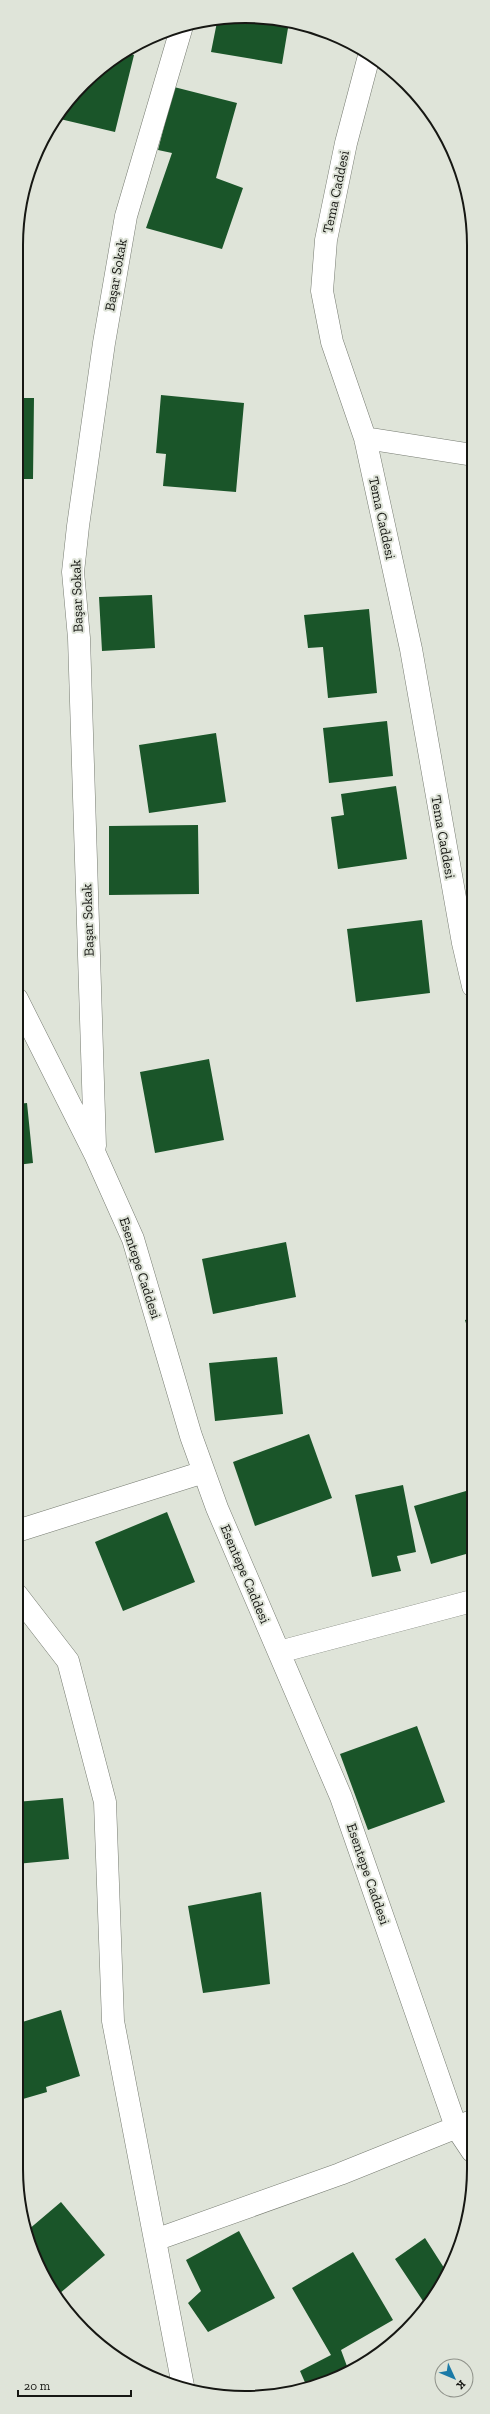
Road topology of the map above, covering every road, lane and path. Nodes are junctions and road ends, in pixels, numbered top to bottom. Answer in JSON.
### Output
{"nodes":[{"id":1,"x":180,"y":33,"type":"edge"},
{"id":2,"x":368,"y":60,"type":"edge"},
{"id":3,"x":365,"y":438,"type":"junction"},
{"id":4,"x":467,"y":454,"type":"edge"},
{"id":5,"x":467,"y":959,"type":"edge"},
{"id":6,"x":23,"y":1011,"type":"edge"},
{"id":7,"x":95,"y":1154,"type":"junction"},
{"id":8,"x":204,"y":1472,"type":"junction"},
{"id":9,"x":23,"y":1529,"type":"edge"},
{"id":10,"x":467,"y":1602,"type":"edge"},
{"id":11,"x":23,"y":1603,"type":"edge"},
{"id":12,"x":279,"y":1652,"type":"junction"},
{"id":13,"x":464,"y":2124,"type":"edge"},
{"id":14,"x":467,"y":2134,"type":"edge"},
{"id":15,"x":155,"y":2240,"type":"junction"},
{"id":16,"x":182,"y":2381,"type":"edge"}],
"edges":[{"from":1,"to":7,"type":"street","name":"Başar Sokak"},
{"from":2,"to":3,"type":"street","name":"Tema Caddesi"},
{"from":3,"to":4,"type":"street"},
{"from":3,"to":5,"type":"street","name":"Tema Caddesi"},
{"from":6,"to":7,"type":"street","name":"Esentepe Caddesi"},
{"from":7,"to":8,"type":"street","name":"Esentepe Caddesi"},
{"from":8,"to":9,"type":"street"},
{"from":8,"to":12,"type":"street","name":"Esentepe Caddesi"},
{"from":10,"to":12,"type":"street"},
{"from":11,"to":15,"type":"street"},
{"from":12,"to":13,"type":"street","name":"Esentepe Caddesi"},
{"from":13,"to":14,"type":"street","name":"Esentepe Caddesi"},
{"from":13,"to":15,"type":"street"},
{"from":15,"to":16,"type":"street"}]}
